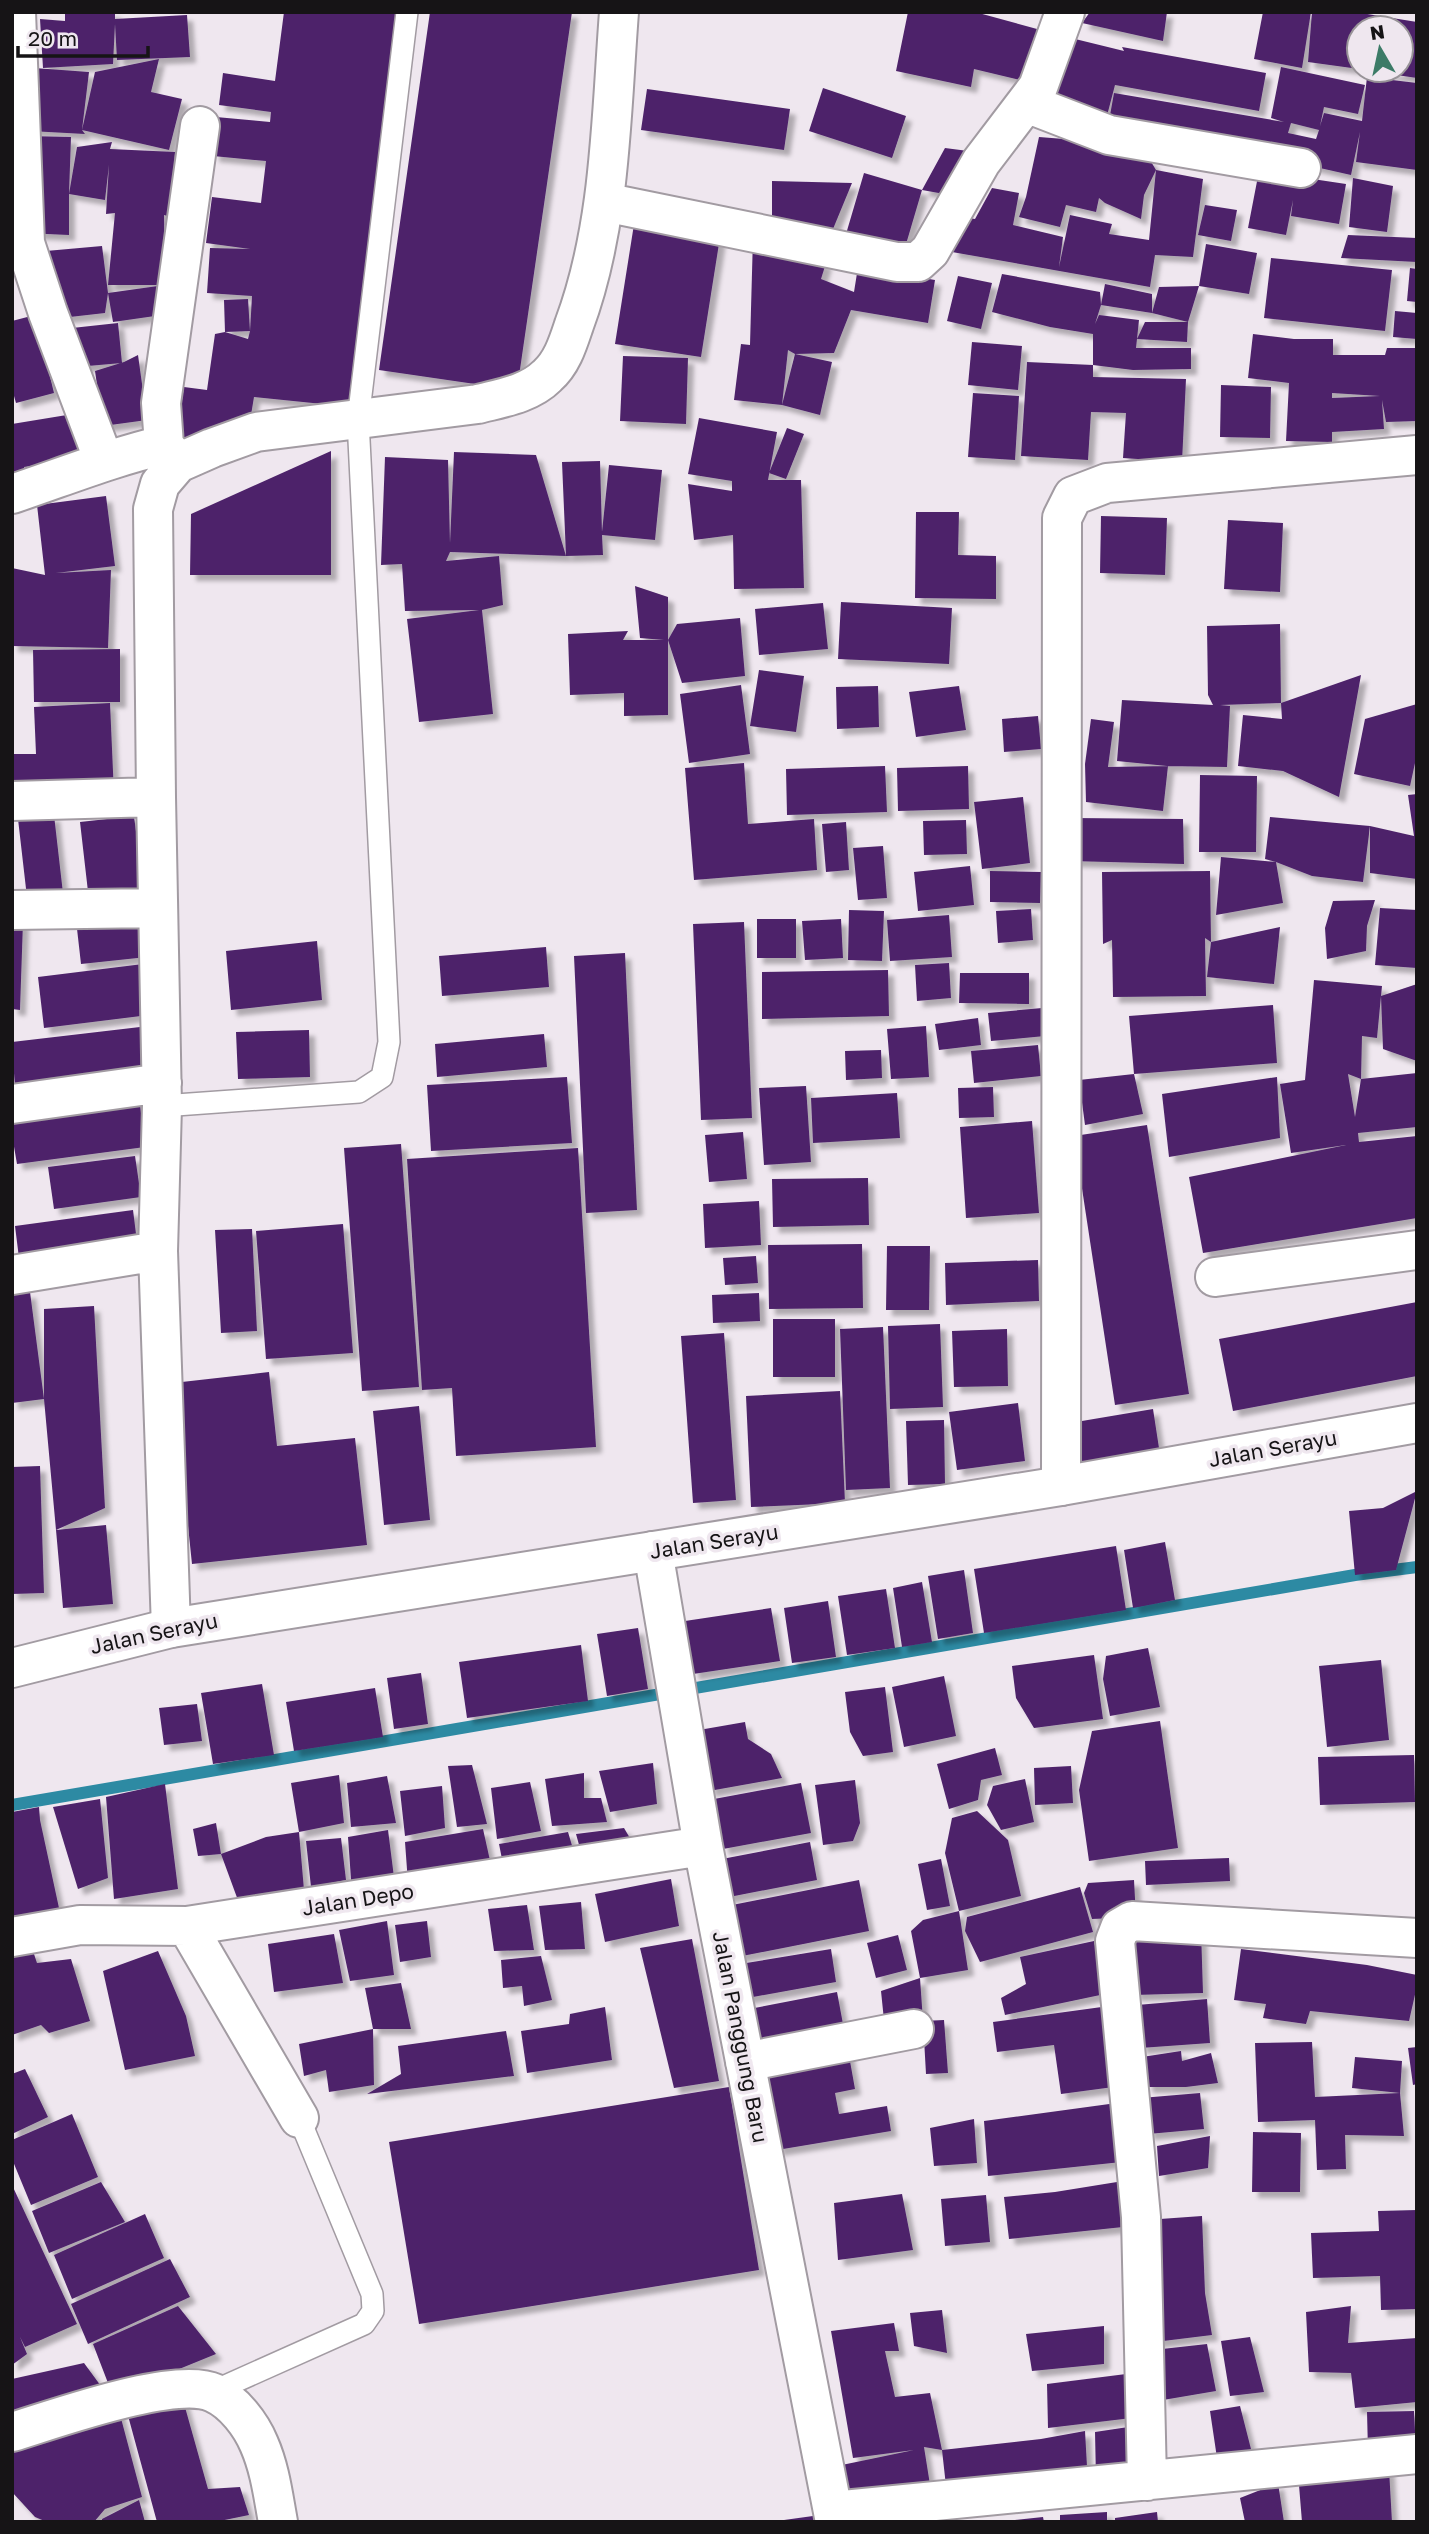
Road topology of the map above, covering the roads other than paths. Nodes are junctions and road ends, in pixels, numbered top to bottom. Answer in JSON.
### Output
{"nodes":[{"id":1,"x":16,"y":12,"type":"edge"},
{"id":2,"x":407,"y":12,"type":"edge"},
{"id":3,"x":619,"y":12,"type":"edge"},
{"id":4,"x":1063,"y":13,"type":"edge"},
{"id":5,"x":1026,"y":103,"type":"junction"},
{"id":6,"x":201,"y":126,"type":"dead end"},
{"id":7,"x":1301,"y":168,"type":"dead end"},
{"id":8,"x":604,"y":202,"type":"junction"},
{"id":9,"x":358,"y":420,"type":"junction"},
{"id":10,"x":171,"y":454,"type":"junction"},
{"id":11,"x":1417,"y":455,"type":"edge"},
{"id":12,"x":104,"y":461,"type":"junction"},
{"id":13,"x":12,"y":494,"type":"edge"},
{"id":14,"x":156,"y":797,"type":"junction"},
{"id":15,"x":12,"y":801,"type":"edge"},
{"id":16,"x":158,"y":908,"type":"junction"},
{"id":17,"x":12,"y":910,"type":"edge"},
{"id":18,"x":162,"y":1095,"type":"junction"},
{"id":19,"x":12,"y":1104,"type":"edge"},
{"id":20,"x":1417,"y":1250,"type":"edge"},
{"id":21,"x":158,"y":1251,"type":"junction"},
{"id":22,"x":12,"y":1275,"type":"edge"},
{"id":23,"x":1215,"y":1277,"type":"dead end"},
{"id":24,"x":1417,"y":1423,"type":"edge"},
{"id":25,"x":1060,"y":1486,"type":"junction"},
{"id":26,"x":653,"y":1551,"type":"junction"},
{"id":27,"x":171,"y":1628,"type":"junction"},
{"id":28,"x":12,"y":1668,"type":"edge"},
{"id":29,"x":703,"y":1846,"type":"junction"},
{"id":30,"x":187,"y":1926,"type":"junction"},
{"id":31,"x":12,"y":1937,"type":"edge"},
{"id":32,"x":1417,"y":1938,"type":"edge"},
{"id":33,"x":914,"y":2029,"type":"dead end"},
{"id":34,"x":745,"y":2062,"type":"junction"},
{"id":35,"x":299,"y":2118,"type":"joint"},
{"id":36,"x":212,"y":2392,"type":"junction"},
{"id":37,"x":12,"y":2432,"type":"edge"},
{"id":38,"x":1417,"y":2454,"type":"edge"},
{"id":39,"x":1147,"y":2481,"type":"junction"},
{"id":40,"x":834,"y":2516,"type":"edge"},
{"id":41,"x":278,"y":2522,"type":"edge"}],
"edges":[{"from":1,"to":12,"type":"street"},
{"from":2,"to":9,"type":"lane"},
{"from":3,"to":8,"type":"street"},
{"from":4,"to":5,"type":"street"},
{"from":5,"to":7,"type":"street"},
{"from":5,"to":8,"type":"street"},
{"from":6,"to":10,"type":"street"},
{"from":8,"to":9,"type":"street"},
{"from":9,"to":10,"type":"street"},
{"from":9,"to":18,"type":"lane"},
{"from":10,"to":12,"type":"street"},
{"from":10,"to":14,"type":"street"},
{"from":11,"to":25,"type":"street"},
{"from":12,"to":13,"type":"street"},
{"from":14,"to":15,"type":"street"},
{"from":14,"to":16,"type":"street"},
{"from":16,"to":17,"type":"street"},
{"from":16,"to":18,"type":"street"},
{"from":18,"to":19,"type":"street"},
{"from":18,"to":21,"type":"street"},
{"from":20,"to":23,"type":"street"},
{"from":21,"to":22,"type":"street"},
{"from":21,"to":27,"type":"street"},
{"from":24,"to":25,"type":"street","name":"Jalan Serayu"},
{"from":25,"to":26,"type":"street","name":"Jalan Serayu"},
{"from":26,"to":27,"type":"street","name":"Jalan Serayu"},
{"from":26,"to":29,"type":"street","name":"Jalan Panggung Baru"},
{"from":27,"to":28,"type":"street","name":"Jalan Serayu"},
{"from":29,"to":30,"type":"street","name":"Jalan Depo"},
{"from":29,"to":34,"type":"street","name":"Jalan Panggung Baru"},
{"from":30,"to":31,"type":"street","name":"Jalan Depo"},
{"from":30,"to":35,"type":"street"},
{"from":32,"to":39,"type":"street"},
{"from":33,"to":34,"type":"street"},
{"from":34,"to":40,"type":"street","name":"Jalan Panggung Baru"},
{"from":35,"to":36,"type":"lane"},
{"from":36,"to":37,"type":"street"},
{"from":36,"to":41,"type":"street"},
{"from":38,"to":39,"type":"street"},
{"from":39,"to":40,"type":"street"}]}
